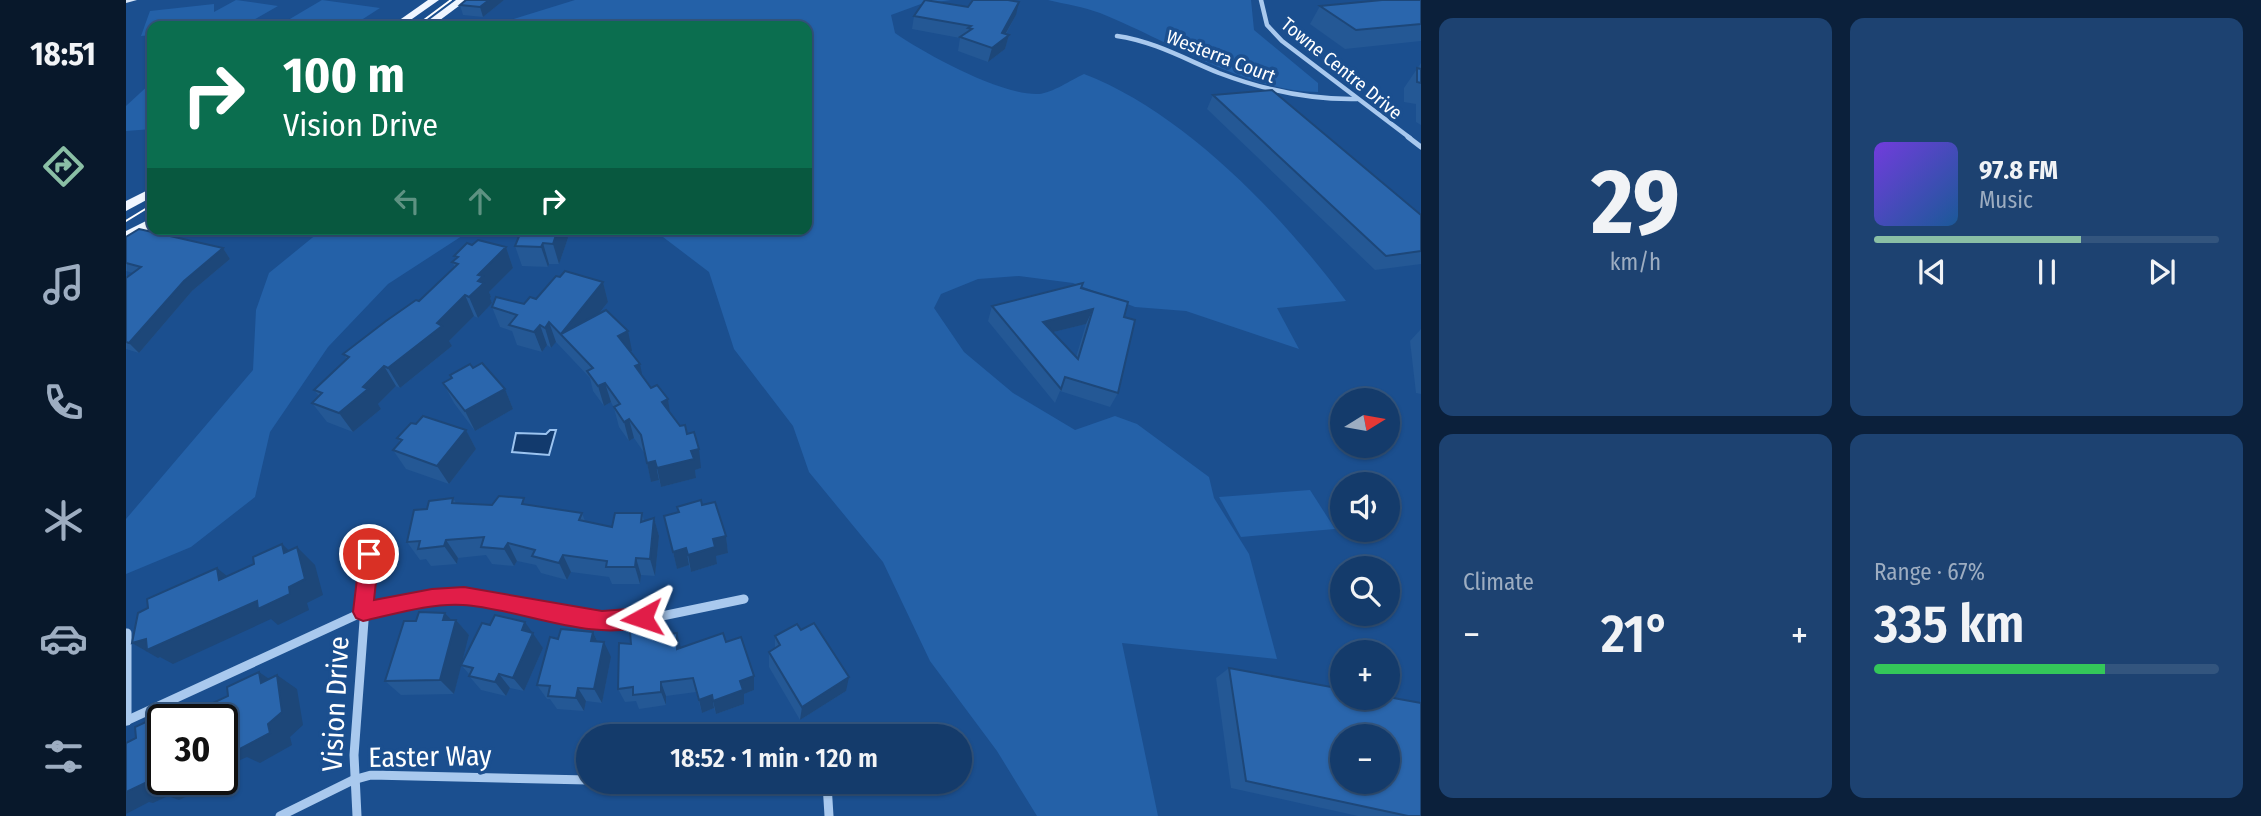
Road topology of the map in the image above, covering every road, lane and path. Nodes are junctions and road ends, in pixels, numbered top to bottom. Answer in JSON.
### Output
{"nodes":[{"id":1,"x":133,"y":0,"type":"edge"},
{"id":2,"x":433,"y":0,"type":"edge"},
{"id":3,"x":462,"y":0,"type":"edge"},
{"id":4,"x":1261,"y":0,"type":"edge"},
{"id":5,"x":126,"y":1,"type":"edge"},
{"id":6,"x":403,"y":21,"type":"edge"},
{"id":7,"x":433,"y":21,"type":"edge"},
{"id":8,"x":1117,"y":36,"type":"dead end"},
{"id":9,"x":1357,"y":99,"type":"junction"},
{"id":10,"x":1421,"y":147,"type":"edge"},
{"id":11,"x":147,"y":194,"type":"edge"},
{"id":12,"x":126,"y":207,"type":"edge"},
{"id":13,"x":147,"y":225,"type":"edge"},
{"id":14,"x":126,"y":237,"type":"edge"},
{"id":15,"x":369,"y":554,"type":"dead end"},
{"id":16,"x":744,"y":599,"type":"dead end"},
{"id":17,"x":363,"y":612,"type":"junction"},
{"id":18,"x":127,"y":633,"type":"edge"},
{"id":19,"x":126,"y":721,"type":"edge"},
{"id":20,"x":353,"y":780,"type":"junction"},
{"id":21,"x":576,"y":780,"type":"edge"},
{"id":22,"x":828,"y":794,"type":"edge"},
{"id":23,"x":281,"y":816,"type":"edge"},
{"id":24,"x":357,"y":816,"type":"edge"},
{"id":25,"x":829,"y":816,"type":"edge"}],
"edges":[{"from":1,"to":5,"type":"main road"},
{"from":2,"to":6,"type":"main road"},
{"from":3,"to":7,"type":"main road"},
{"from":4,"to":9,"type":"street","name":"Towne Centre Drive"},
{"from":8,"to":9,"type":"street","name":"Westerra Court"},
{"from":9,"to":10,"type":"street","name":"Towne Centre Drive"},
{"from":11,"to":12,"type":"main road"},
{"from":13,"to":14,"type":"main road"},
{"from":15,"to":17,"type":"street","name":"Vision Drive"},
{"from":16,"to":17,"type":"street"},
{"from":17,"to":19,"type":"street"},
{"from":17,"to":20,"type":"street","name":"Vision Drive"},
{"from":18,"to":19,"type":"street"},
{"from":20,"to":21,"type":"street","name":"Easter Way"},
{"from":20,"to":23,"type":"street","name":"Easter Way"},
{"from":20,"to":24,"type":"street","name":"Vision Drive"},
{"from":22,"to":25,"type":"street"}]}
